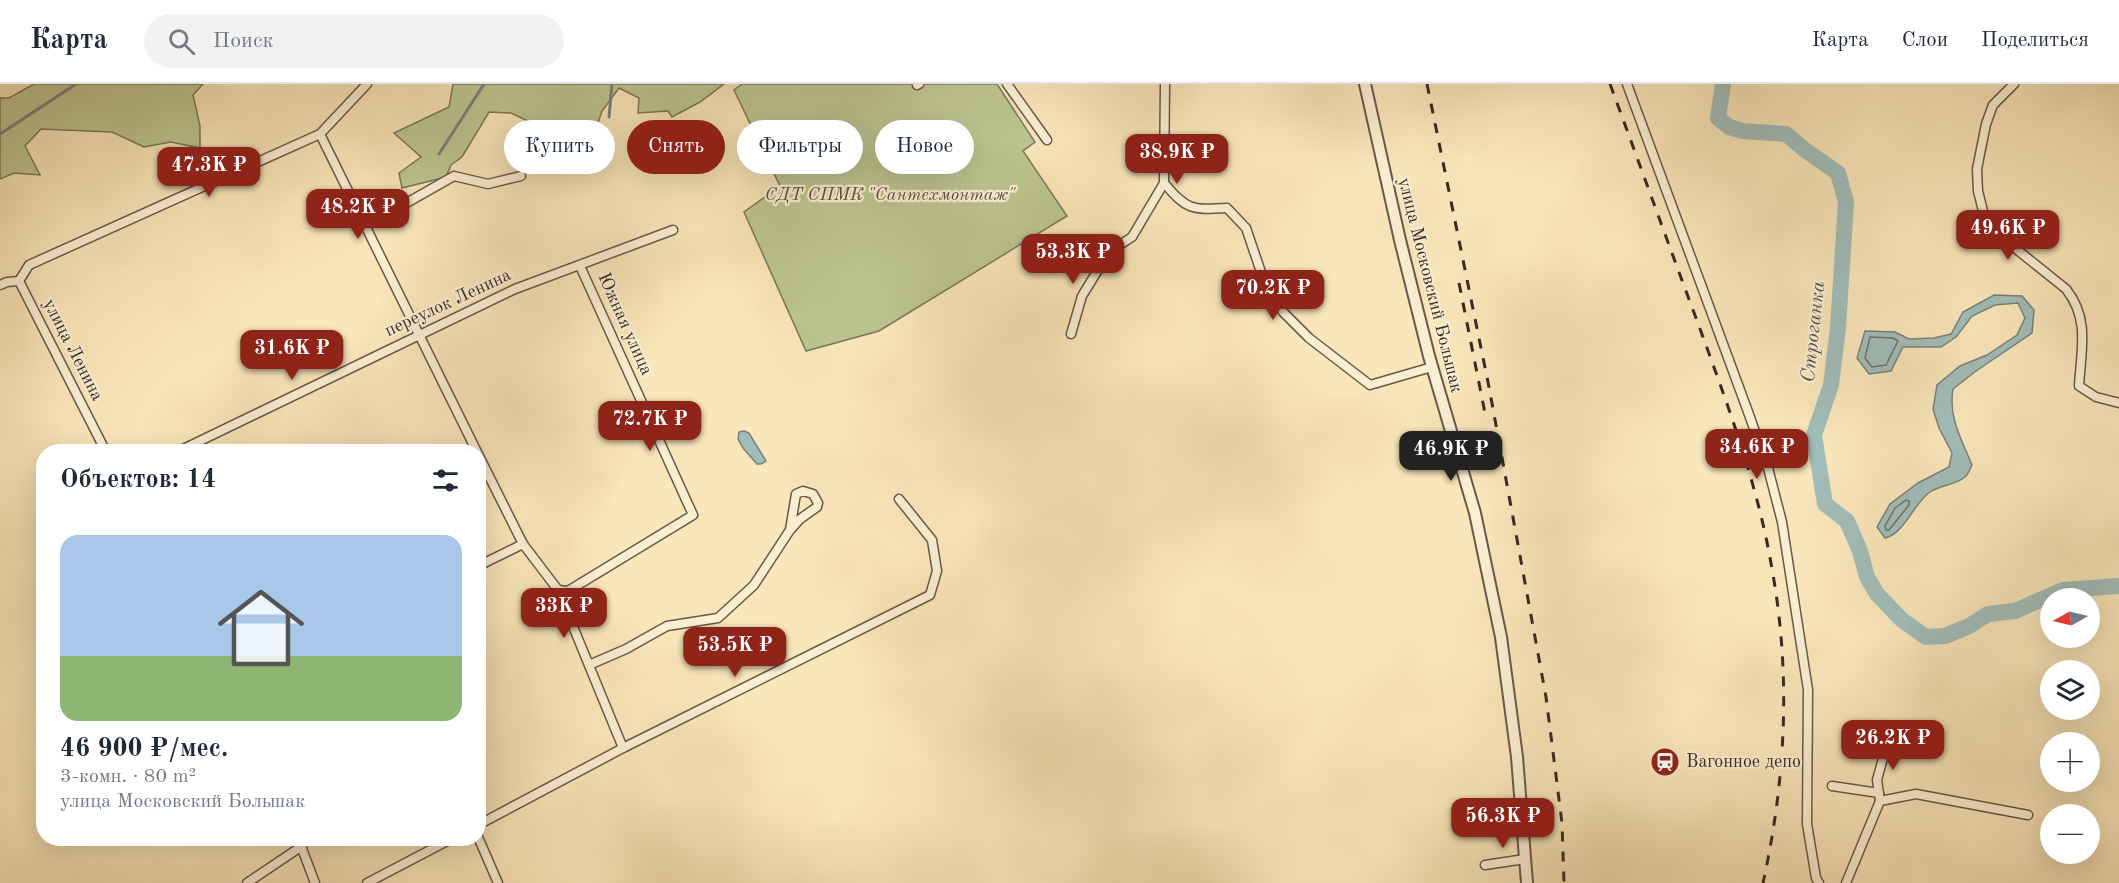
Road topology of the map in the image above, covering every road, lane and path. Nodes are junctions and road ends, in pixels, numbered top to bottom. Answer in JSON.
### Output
{"nodes":[{"id":1,"x":367,"y":84,"type":"edge"},
{"id":2,"x":1006,"y":84,"type":"edge"},
{"id":3,"x":1165,"y":84,"type":"edge"},
{"id":4,"x":1365,"y":84,"type":"edge"},
{"id":5,"x":1627,"y":84,"type":"edge"},
{"id":6,"x":2013,"y":84,"type":"edge"},
{"id":7,"x":320,"y":134,"type":"junction"},
{"id":8,"x":1047,"y":140,"type":"dead end"},
{"id":9,"x":521,"y":176,"type":"dead end"},
{"id":10,"x":1164,"y":183,"type":"junction"},
{"id":11,"x":366,"y":226,"type":"junction"},
{"id":12,"x":673,"y":230,"type":"dead end"},
{"id":13,"x":580,"y":266,"type":"junction"},
{"id":14,"x":19,"y":281,"type":"junction"},
{"id":15,"x":0,"y":285,"type":"edge"},
{"id":16,"x":419,"y":334,"type":"junction"},
{"id":17,"x":1071,"y":334,"type":"dead end"},
{"id":18,"x":1432,"y":367,"type":"junction"},
{"id":19,"x":2119,"y":403,"type":"edge"},
{"id":20,"x":102,"y":444,"type":"edge"},
{"id":21,"x":193,"y":444,"type":"edge"},
{"id":22,"x":474,"y":444,"type":"edge"},
{"id":23,"x":486,"y":469,"type":"edge"},
{"id":24,"x":899,"y":499,"type":"dead end"},
{"id":25,"x":790,"y":530,"type":"junction"},
{"id":26,"x":523,"y":544,"type":"junction"},
{"id":27,"x":486,"y":562,"type":"edge"},
{"id":28,"x":558,"y":590,"type":"junction"},
{"id":29,"x":568,"y":591,"type":"junction"},
{"id":30,"x":563,"y":603,"type":"junction"},
{"id":31,"x":589,"y":665,"type":"junction"},
{"id":32,"x":1888,"y":740,"type":"dead end"},
{"id":33,"x":623,"y":748,"type":"junction"},
{"id":34,"x":1832,"y":786,"type":"dead end"},
{"id":35,"x":1880,"y":797,"type":"junction"},
{"id":36,"x":2028,"y":815,"type":"dead end"},
{"id":37,"x":486,"y":821,"type":"edge"},
{"id":38,"x":295,"y":846,"type":"edge"},
{"id":39,"x":301,"y":846,"type":"edge"},
{"id":40,"x":438,"y":846,"type":"edge"},
{"id":41,"x":482,"y":846,"type":"edge"},
{"id":42,"x":1525,"y":859,"type":"junction"},
{"id":43,"x":1485,"y":865,"type":"dead end"},
{"id":44,"x":248,"y":883,"type":"edge"},
{"id":45,"x":315,"y":883,"type":"edge"},
{"id":46,"x":367,"y":883,"type":"edge"},
{"id":47,"x":498,"y":883,"type":"edge"},
{"id":48,"x":1527,"y":883,"type":"edge"},
{"id":49,"x":1819,"y":883,"type":"edge"},
{"id":50,"x":1846,"y":883,"type":"edge"}],
"edges":[{"from":1,"to":7,"type":"street"},
{"from":2,"to":8,"type":"street"},
{"from":3,"to":10,"type":"street"},
{"from":4,"to":18,"type":"street","name":"улица Московский Большак"},
{"from":5,"to":49,"type":"street"},
{"from":6,"to":19,"type":"street"},
{"from":7,"to":11,"type":"street"},
{"from":7,"to":14,"type":"street"},
{"from":9,"to":11,"type":"street"},
{"from":10,"to":17,"type":"street"},
{"from":10,"to":18,"type":"street"},
{"from":11,"to":16,"type":"street"},
{"from":12,"to":13,"type":"street","name":"переулок Ленина"},
{"from":13,"to":16,"type":"street","name":"переулок Ленина"},
{"from":13,"to":29,"type":"street","name":"Южная улица"},
{"from":14,"to":15,"type":"street"},
{"from":14,"to":20,"type":"street","name":"улица Ленина"},
{"from":16,"to":21,"type":"street","name":"переулок Ленина"},
{"from":16,"to":22,"type":"street"},
{"from":18,"to":42,"type":"street","name":"улица Московский Большак"},
{"from":23,"to":26,"type":"street"},
{"from":24,"to":33,"type":"street"},
{"from":25,"to":25,"type":"street"},
{"from":25,"to":31,"type":"street"},
{"from":26,"to":27,"type":"street"},
{"from":26,"to":28,"type":"street"},
{"from":28,"to":29,"type":"street"},
{"from":28,"to":30,"type":"street"},
{"from":29,"to":30,"type":"street"},
{"from":30,"to":31,"type":"street"},
{"from":31,"to":33,"type":"street"},
{"from":32,"to":35,"type":"street"},
{"from":33,"to":37,"type":"street"},
{"from":34,"to":35,"type":"street"},
{"from":35,"to":36,"type":"street"},
{"from":35,"to":50,"type":"street"},
{"from":38,"to":44,"type":"street"},
{"from":39,"to":45,"type":"street"},
{"from":40,"to":46,"type":"street"},
{"from":41,"to":47,"type":"street"},
{"from":42,"to":43,"type":"street"},
{"from":42,"to":48,"type":"street","name":"улица Московский Большак"}]}
